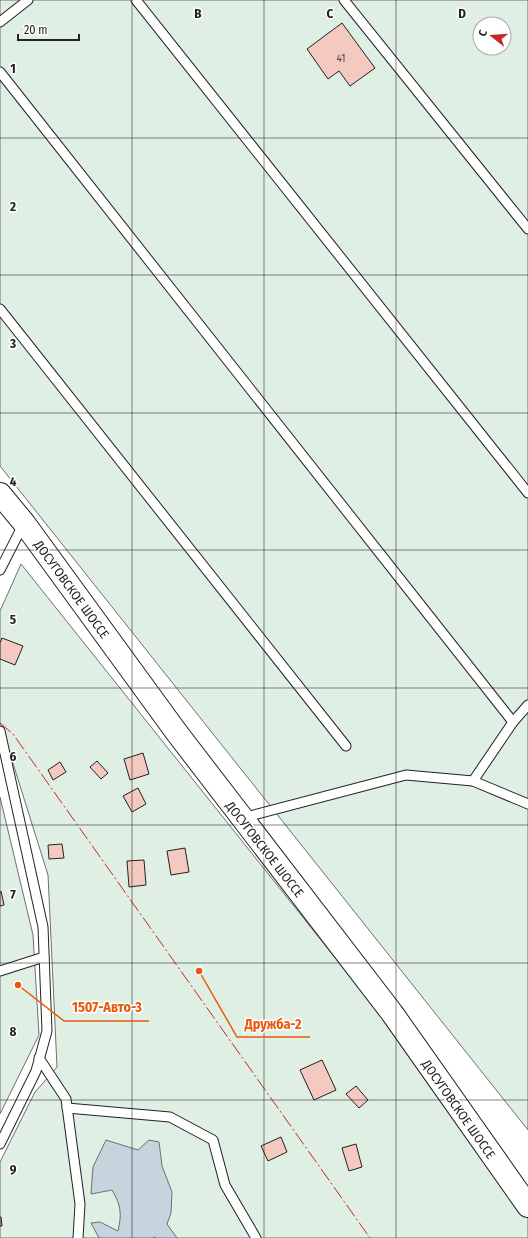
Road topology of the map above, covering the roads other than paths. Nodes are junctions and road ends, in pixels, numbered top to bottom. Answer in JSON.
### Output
{"nodes":[{"id":1,"x":28,"y":0,"type":"edge"},
{"id":2,"x":136,"y":0,"type":"edge"},
{"id":3,"x":344,"y":0,"type":"edge"},
{"id":4,"x":0,"y":22,"type":"edge"},
{"id":5,"x":0,"y":72,"type":"edge"},
{"id":6,"x":528,"y":229,"type":"edge"},
{"id":7,"x":0,"y":309,"type":"edge"},
{"id":8,"x":528,"y":493,"type":"edge"},
{"id":9,"x":0,"y":494,"type":"edge"},
{"id":10,"x":24,"y":523,"type":"junction"},
{"id":11,"x":0,"y":570,"type":"edge"},
{"id":12,"x":528,"y":705,"type":"edge"},
{"id":13,"x":513,"y":722,"type":"junction"},
{"id":14,"x":0,"y":731,"type":"edge"},
{"id":15,"x":346,"y":746,"type":"dead end"},
{"id":16,"x":473,"y":781,"type":"junction"},
{"id":17,"x":528,"y":804,"type":"edge"},
{"id":18,"x":242,"y":818,"type":"junction"},
{"id":19,"x":44,"y":957,"type":"junction"},
{"id":20,"x":0,"y":971,"type":"edge"},
{"id":21,"x":39,"y":1058,"type":"junction"},
{"id":22,"x":67,"y":1108,"type":"junction"},
{"id":23,"x":0,"y":1144,"type":"edge"},
{"id":24,"x":528,"y":1206,"type":"edge"},
{"id":25,"x":78,"y":1238,"type":"edge"},
{"id":26,"x":256,"y":1238,"type":"edge"}],
"edges":[{"from":1,"to":4,"type":"lane"},
{"from":2,"to":8,"type":"lane"},
{"from":3,"to":6,"type":"lane"},
{"from":5,"to":13,"type":"lane"},
{"from":7,"to":15,"type":"lane"},
{"from":9,"to":10,"type":"main road","name":"ДОСУГОВСКОЕ ШОССЕ"},
{"from":10,"to":11,"type":"lane"},
{"from":10,"to":18,"type":"main road","name":"ДОСУГОВСКОЕ ШОССЕ"},
{"from":12,"to":13,"type":"lane"},
{"from":13,"to":16,"type":"lane"},
{"from":14,"to":19,"type":"lane"},
{"from":16,"to":17,"type":"lane"},
{"from":16,"to":18,"type":"lane"},
{"from":18,"to":24,"type":"main road","name":"ДОСУГОВСКОЕ ШОССЕ"},
{"from":19,"to":20,"type":"lane"},
{"from":19,"to":21,"type":"lane"},
{"from":21,"to":22,"type":"lane"},
{"from":21,"to":23,"type":"lane"},
{"from":22,"to":25,"type":"lane"},
{"from":22,"to":26,"type":"lane"}]}
